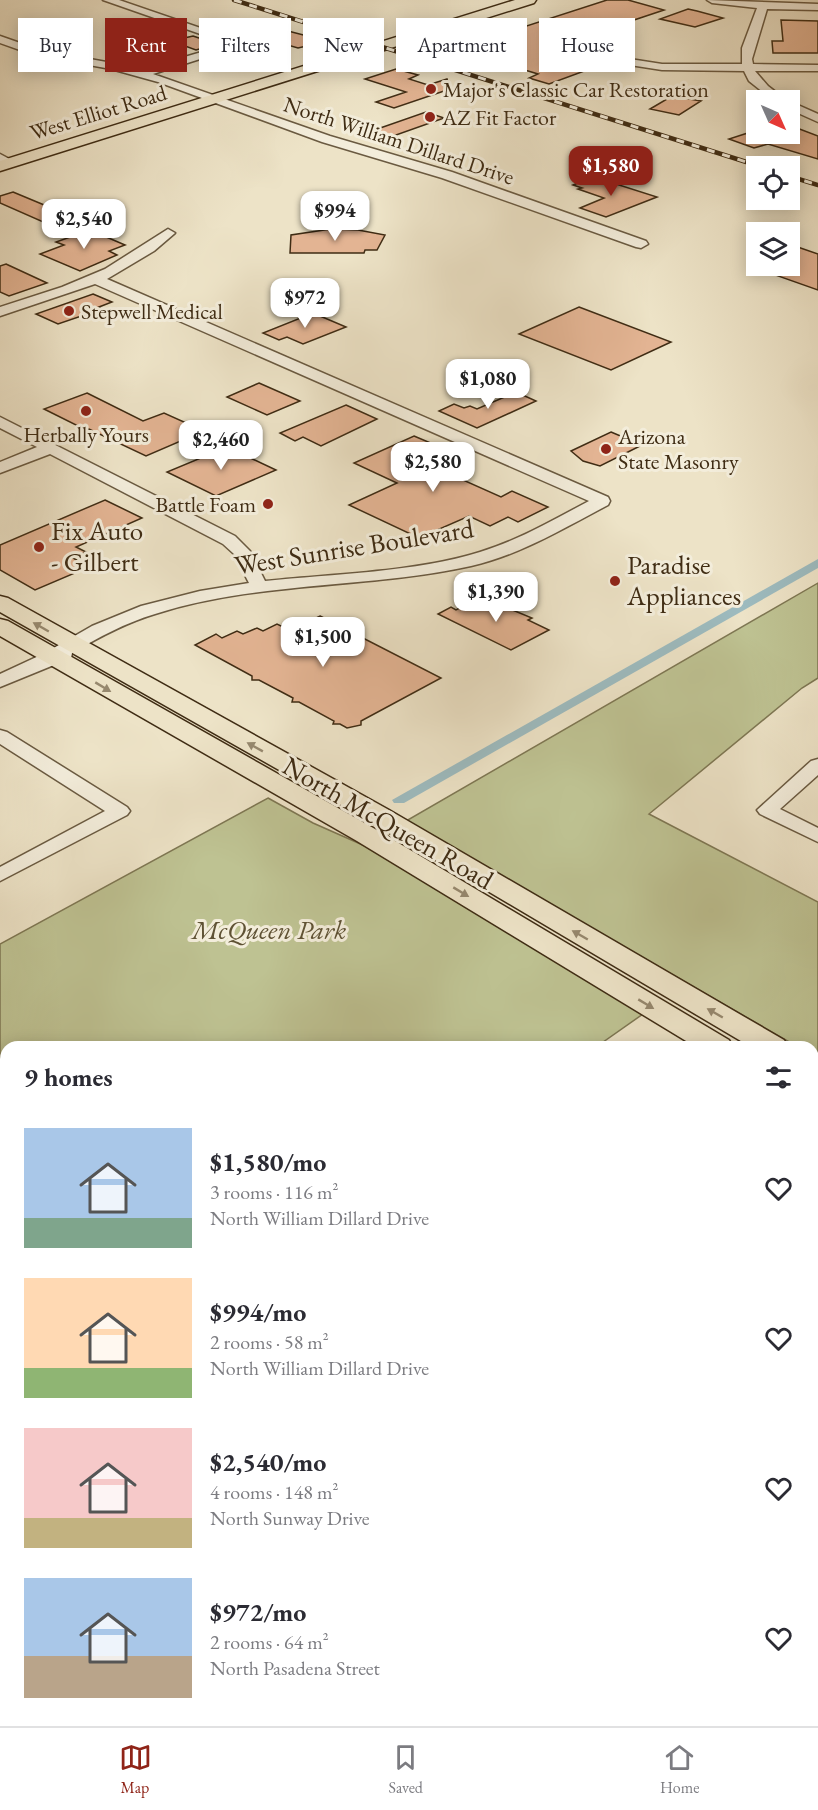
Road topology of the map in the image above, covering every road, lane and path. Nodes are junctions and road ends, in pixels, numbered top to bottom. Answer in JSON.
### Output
{"nodes":[{"id":1,"x":108,"y":0,"type":"edge"},
{"id":2,"x":529,"y":0,"type":"edge"},
{"id":3,"x":712,"y":0,"type":"edge"},
{"id":4,"x":763,"y":6,"type":"junction"},
{"id":5,"x":818,"y":7,"type":"edge"},
{"id":6,"x":0,"y":39,"type":"edge"},
{"id":7,"x":635,"y":65,"type":"edge"},
{"id":8,"x":747,"y":68,"type":"junction"},
{"id":9,"x":818,"y":68,"type":"edge"},
{"id":10,"x":144,"y":76,"type":"junction"},
{"id":11,"x":767,"y":90,"type":"edge"},
{"id":12,"x":212,"y":99,"type":"junction"},
{"id":13,"x":800,"y":110,"type":"edge"},
{"id":14,"x":818,"y":118,"type":"edge"},
{"id":15,"x":4,"y":162,"type":"edge"},
{"id":16,"x":168,"y":233,"type":"dead end"},
{"id":17,"x":641,"y":244,"type":"dead end"},
{"id":18,"x":96,"y":279,"type":"junction"},
{"id":19,"x":0,"y":312,"type":"edge"},
{"id":20,"x":0,"y":422,"type":"edge"},
{"id":21,"x":50,"y":448,"type":"junction"},
{"id":22,"x":0,"y":468,"type":"edge"},
{"id":23,"x":260,"y":588,"type":"junction"},
{"id":24,"x":0,"y":603,"type":"edge"},
{"id":25,"x":0,"y":626,"type":"edge"},
{"id":26,"x":68,"y":650,"type":"junction"},
{"id":27,"x":0,"y":681,"type":"edge"},
{"id":28,"x":5,"y":745,"type":"edge"},
{"id":29,"x":818,"y":765,"type":"edge"},
{"id":30,"x":368,"y":823,"type":"junction"},
{"id":31,"x":818,"y":836,"type":"edge"},
{"id":32,"x":0,"y":875,"type":"edge"},
{"id":33,"x":631,"y":965,"type":"junction"},
{"id":34,"x":607,"y":981,"type":"junction"},
{"id":35,"x":708,"y":1041,"type":"edge"},
{"id":36,"x":763,"y":1041,"type":"edge"}],
"edges":[{"from":1,"to":10,"type":"street"},
{"from":2,"to":12,"type":"main road","name":"West Elliot Road"},
{"from":3,"to":4,"type":"street"},
{"from":4,"to":5,"type":"street"},
{"from":4,"to":8,"type":"street"},
{"from":6,"to":10,"type":"street","name":"North William Dillard Drive"},
{"from":7,"to":8,"type":"street"},
{"from":8,"to":9,"type":"street"},
{"from":8,"to":11,"type":"street"},
{"from":10,"to":12,"type":"street","name":"North William Dillard Drive"},
{"from":12,"to":15,"type":"main road","name":"West Elliot Road"},
{"from":12,"to":17,"type":"street","name":"North William Dillard Drive"},
{"from":13,"to":14,"type":"street"},
{"from":16,"to":18,"type":"street"},
{"from":18,"to":19,"type":"street"},
{"from":18,"to":23,"type":"street","name":"West Sunrise Boulevard"},
{"from":20,"to":21,"type":"street"},
{"from":21,"to":22,"type":"street"},
{"from":21,"to":23,"type":"street"},
{"from":23,"to":26,"type":"street","name":"West Sunrise Boulevard"},
{"from":26,"to":24,"type":"main road","name":"North McQueen Road","one_way":true},
{"from":25,"to":26,"type":"main road","name":"North McQueen Road"},
{"from":26,"to":27,"type":"street","name":"West Sunrise Boulevard"},
{"from":26,"to":30,"type":"main road","name":"North McQueen Road"},
{"from":28,"to":32,"type":"street"},
{"from":29,"to":31,"type":"street"},
{"from":33,"to":30,"type":"main road","name":"North McQueen Road","one_way":true},
{"from":30,"to":34,"type":"main road","name":"North McQueen Road","one_way":true},
{"from":33,"to":34,"type":"main road"},
{"from":36,"to":33,"type":"main road","name":"North McQueen Road","one_way":true},
{"from":34,"to":35,"type":"main road","name":"North McQueen Road","one_way":true}]}
